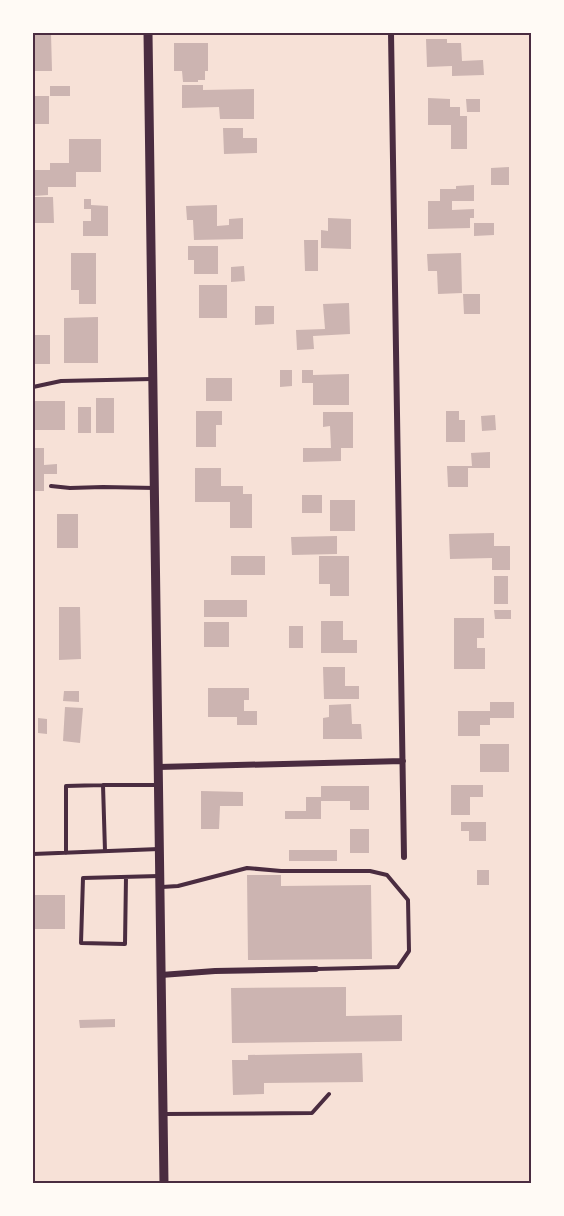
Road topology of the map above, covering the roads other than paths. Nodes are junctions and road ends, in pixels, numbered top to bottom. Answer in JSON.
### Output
{"nodes":[{"id":1,"x":148,"y":33,"type":"edge"},
{"id":2,"x":392,"y":33,"type":"edge"},
{"id":3,"x":153,"y":379,"type":"junction"},
{"id":4,"x":33,"y":387,"type":"edge"},
{"id":5,"x":51,"y":486,"type":"dead end"},
{"id":6,"x":154,"y":488,"type":"junction"},
{"id":7,"x":403,"y":762,"type":"junction"},
{"id":8,"x":158,"y":767,"type":"junction"},
{"id":9,"x":103,"y":785,"type":"junction"},
{"id":10,"x":159,"y":785,"type":"junction"},
{"id":11,"x":159,"y":849,"type":"junction"},
{"id":12,"x":105,"y":851,"type":"junction"},
{"id":13,"x":66,"y":853,"type":"junction"},
{"id":14,"x":33,"y":854,"type":"edge"},
{"id":15,"x":404,"y":857,"type":"dead end"},
{"id":16,"x":160,"y":876,"type":"junction"},
{"id":17,"x":126,"y":877,"type":"junction"},
{"id":18,"x":160,"y":887,"type":"junction"},
{"id":19,"x":316,"y":969,"type":"joint"},
{"id":20,"x":161,"y":975,"type":"junction"},
{"id":21,"x":329,"y":1094,"type":"dead end"},
{"id":22,"x":163,"y":1114,"type":"junction"},
{"id":23,"x":164,"y":1183,"type":"edge"}],
"edges":[{"from":1,"to":3,"type":"street"},
{"from":2,"to":7,"type":"street"},
{"from":3,"to":4,"type":"lane"},
{"from":3,"to":6,"type":"street"},
{"from":5,"to":6,"type":"lane"},
{"from":6,"to":8,"type":"street"},
{"from":7,"to":8,"type":"street"},
{"from":7,"to":15,"type":"street"},
{"from":8,"to":10,"type":"street"},
{"from":9,"to":10,"type":"lane"},
{"from":9,"to":12,"type":"lane"},
{"from":9,"to":13,"type":"lane"},
{"from":10,"to":11,"type":"street"},
{"from":11,"to":12,"type":"lane"},
{"from":11,"to":16,"type":"street"},
{"from":12,"to":13,"type":"lane"},
{"from":13,"to":14,"type":"lane"},
{"from":16,"to":17,"type":"lane"},
{"from":16,"to":18,"type":"street"},
{"from":17,"to":17,"type":"lane"},
{"from":18,"to":19,"type":"lane"},
{"from":18,"to":20,"type":"street"},
{"from":19,"to":20,"type":"street"},
{"from":20,"to":22,"type":"street"},
{"from":21,"to":22,"type":"lane"},
{"from":22,"to":23,"type":"street"}]}
